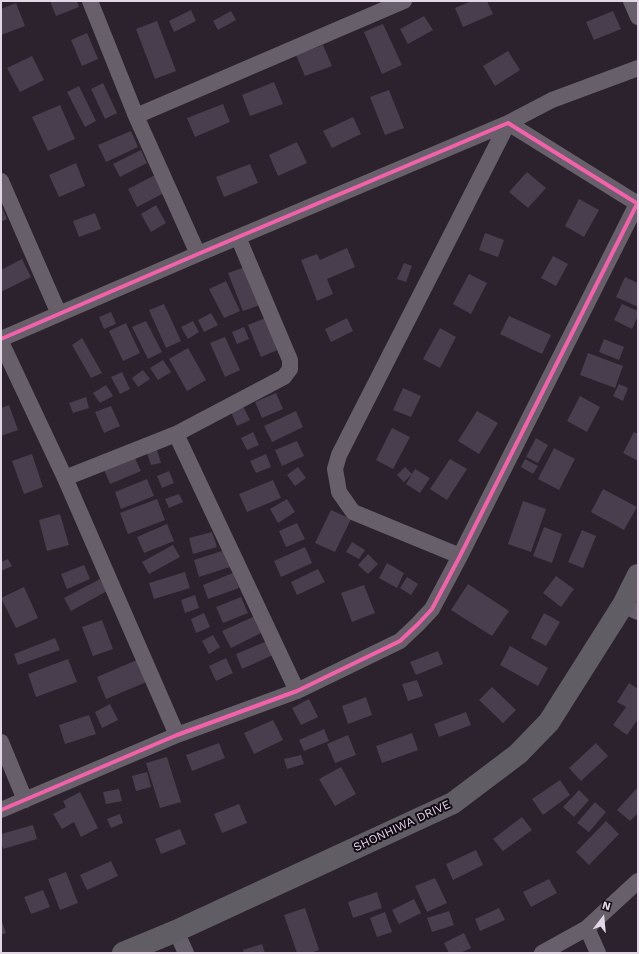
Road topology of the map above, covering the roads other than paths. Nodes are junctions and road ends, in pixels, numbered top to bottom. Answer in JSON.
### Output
{"nodes":[{"id":1,"x":90,"y":1,"type":"edge"},
{"id":2,"x":404,"y":1,"type":"edge"},
{"id":3,"x":631,"y":1,"type":"edge"},
{"id":4,"x":638,"y":16,"type":"edge"},
{"id":5,"x":638,"y":68,"type":"edge"},
{"id":6,"x":136,"y":116,"type":"junction"},
{"id":7,"x":508,"y":123,"type":"junction"},
{"id":8,"x":1,"y":181,"type":"edge"},
{"id":9,"x":637,"y":204,"type":"edge"},
{"id":10,"x":238,"y":237,"type":"junction"},
{"id":11,"x":198,"y":254,"type":"junction"},
{"id":12,"x":59,"y":314,"type":"junction"},
{"id":13,"x":1,"y":341,"type":"edge"},
{"id":14,"x":176,"y":434,"type":"junction"},
{"id":15,"x":65,"y":478,"type":"junction"},
{"id":16,"x":460,"y":556,"type":"junction"},
{"id":17,"x":638,"y":575,"type":"edge"},
{"id":18,"x":631,"y":608,"type":"edge"},
{"id":19,"x":297,"y":691,"type":"junction"},
{"id":20,"x":177,"y":735,"type":"junction"},
{"id":21,"x":1,"y":742,"type":"edge"},
{"id":22,"x":24,"y":800,"type":"junction"},
{"id":23,"x":1,"y":810,"type":"edge"},
{"id":24,"x":638,"y":881,"type":"edge"},
{"id":25,"x":587,"y":928,"type":"junction"},
{"id":26,"x":176,"y":930,"type":"junction"},
{"id":27,"x":123,"y":953,"type":"edge"},
{"id":28,"x":186,"y":953,"type":"edge"},
{"id":29,"x":542,"y":953,"type":"edge"},
{"id":30,"x":598,"y":953,"type":"edge"}],
"edges":[{"from":1,"to":6,"type":"street"},
{"from":2,"to":6,"type":"street"},
{"from":3,"to":4,"type":"street"},
{"from":5,"to":7,"type":"street"},
{"from":6,"to":11,"type":"street"},
{"from":7,"to":9,"type":"street"},
{"from":7,"to":10,"type":"street"},
{"from":7,"to":16,"type":"street"},
{"from":8,"to":12,"type":"street"},
{"from":9,"to":16,"type":"street"},
{"from":10,"to":11,"type":"street"},
{"from":10,"to":14,"type":"street"},
{"from":11,"to":12,"type":"street"},
{"from":12,"to":13,"type":"street"},
{"from":13,"to":15,"type":"street"},
{"from":14,"to":15,"type":"street"},
{"from":14,"to":19,"type":"street"},
{"from":15,"to":20,"type":"street"},
{"from":16,"to":19,"type":"street"},
{"from":17,"to":18,"type":"street","name":"SHONHIWA DRIVE"},
{"from":18,"to":26,"type":"street","name":"SHONHIWA DRIVE"},
{"from":19,"to":20,"type":"street"},
{"from":20,"to":22,"type":"street"},
{"from":21,"to":22,"type":"street"},
{"from":22,"to":23,"type":"street"},
{"from":24,"to":25,"type":"street"},
{"from":25,"to":29,"type":"street"},
{"from":25,"to":30,"type":"street"},
{"from":26,"to":27,"type":"street","name":"SHONHIWA DRIVE"},
{"from":26,"to":28,"type":"street"}]}
